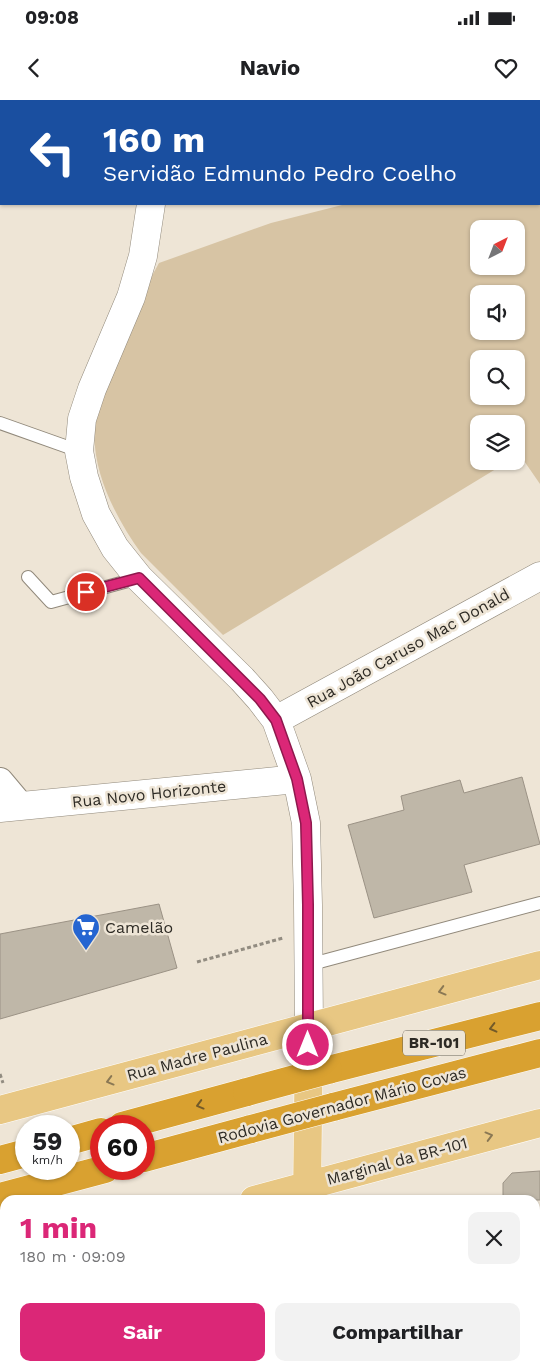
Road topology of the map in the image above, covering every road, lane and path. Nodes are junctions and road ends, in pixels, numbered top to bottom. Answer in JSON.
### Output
{"nodes":[{"id":1,"x":151,"y":205,"type":"edge"},
{"id":2,"x":0,"y":422,"type":"edge"},
{"id":3,"x":79,"y":451,"type":"junction"},
{"id":4,"x":540,"y":576,"type":"edge"},
{"id":5,"x":28,"y":577,"type":"dead end"},
{"id":6,"x":139,"y":578,"type":"junction"},
{"id":7,"x":276,"y":720,"type":"junction"},
{"id":8,"x":297,"y":779,"type":"junction"},
{"id":9,"x":0,"y":781,"type":"edge"},
{"id":10,"x":10,"y":807,"type":"edge"},
{"id":11,"x":540,"y":903,"type":"edge"},
{"id":12,"x":308,"y":931,"type":"junction"},
{"id":13,"x":197,"y":962,"type":"dead end"},
{"id":14,"x":308,"y":965,"type":"junction"},
{"id":15,"x":540,"y":965,"type":"edge"},
{"id":16,"x":540,"y":1016,"type":"edge"},
{"id":17,"x":309,"y":1027,"type":"junction"},
{"id":18,"x":540,"y":1053,"type":"edge"},
{"id":19,"x":0,"y":1110,"type":"edge"},
{"id":20,"x":155,"y":1117,"type":"edge"},
{"id":21,"x":540,"y":1122,"type":"edge"},
{"id":22,"x":308,"y":1135,"type":"junction"},
{"id":23,"x":155,"y":1155,"type":"edge"},
{"id":24,"x":15,"y":1156,"type":"edge"},
{"id":25,"x":0,"y":1160,"type":"edge"},
{"id":26,"x":356,"y":1172,"type":"junction"},
{"id":27,"x":90,"y":1173,"type":"edge"},
{"id":28,"x":307,"y":1193,"type":"edge"},
{"id":29,"x":8,"y":1195,"type":"edge"},
{"id":30,"x":292,"y":1195,"type":"edge"}],
"edges":[{"from":1,"to":3,"type":"main road"},
{"from":2,"to":3,"type":"lane"},
{"from":3,"to":6,"type":"main road"},
{"from":4,"to":7,"type":"main road","name":"Rua João Caruso Mac Donald"},
{"from":5,"to":6,"type":"lane"},
{"from":6,"to":7,"type":"main road"},
{"from":7,"to":8,"type":"main road"},
{"from":8,"to":10,"type":"main road","name":"Rua Novo Horizonte"},
{"from":8,"to":12,"type":"main road"},
{"from":9,"to":10,"type":"street"},
{"from":11,"to":14,"type":"lane"},
{"from":12,"to":13,"type":"path"},
{"from":12,"to":14,"type":"main road"},
{"from":14,"to":17,"type":"main road"},
{"from":15,"to":17,"type":"main road","name":"Rua Madre Paulina","one_way":true},
{"from":16,"to":20,"type":"highway","number":"BR-101","one_way":true,"bridge":true},
{"from":17,"to":19,"type":"main road","name":"Rua Madre Paulina","one_way":true},
{"from":17,"to":22,"type":"main road"},
{"from":18,"to":23,"type":"highway","name":"Rodovia Governador Mário Covas","number":"BR-101","bridge":true},
{"from":26,"to":21,"type":"main road","name":"Marginal da BR-101","one_way":true},
{"from":22,"to":26,"type":"main road"},
{"from":22,"to":28,"type":"main road"},
{"from":24,"to":25,"type":"highway"},
{"from":26,"to":28,"type":"main road","name":"Marginal da BR-101"},
{"from":27,"to":29,"type":"highway"},
{"from":28,"to":30,"type":"main road","name":"Marginal da BR-101"}]}
